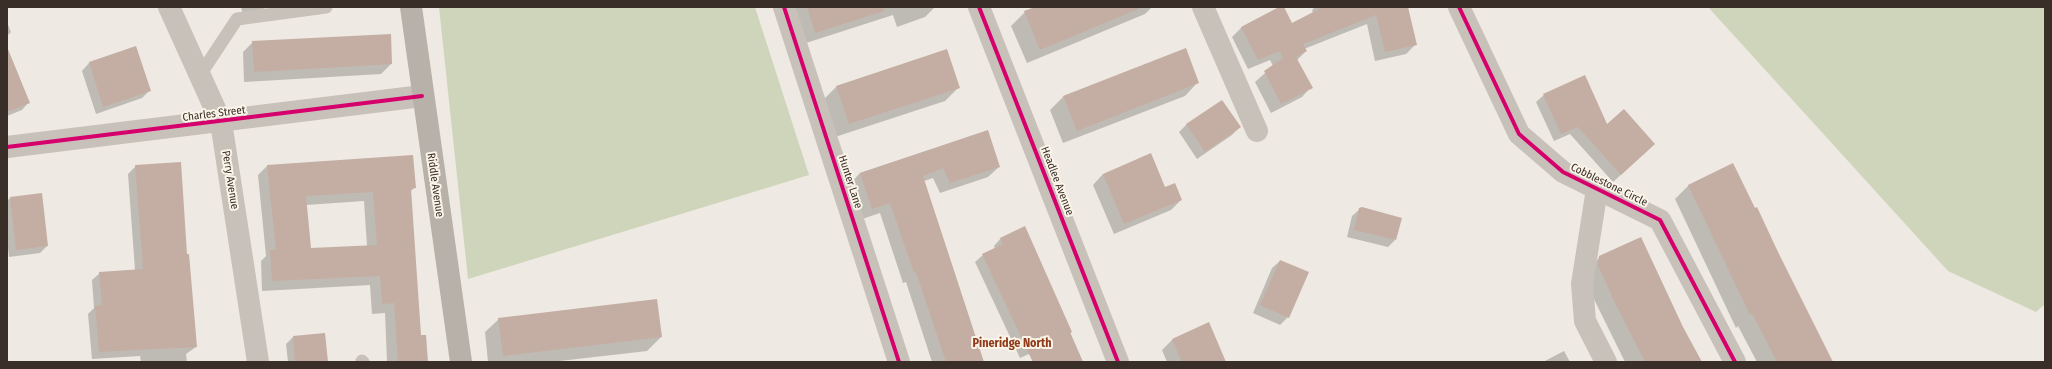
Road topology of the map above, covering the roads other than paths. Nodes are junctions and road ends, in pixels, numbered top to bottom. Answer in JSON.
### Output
{"nodes":[{"id":1,"x":169,"y":7,"type":"edge"},
{"id":2,"x":326,"y":7,"type":"edge"},
{"id":3,"x":411,"y":7,"type":"edge"},
{"id":4,"x":784,"y":7,"type":"edge"},
{"id":5,"x":979,"y":7,"type":"edge"},
{"id":6,"x":1203,"y":7,"type":"edge"},
{"id":7,"x":1459,"y":7,"type":"edge"},
{"id":8,"x":200,"y":75,"type":"junction"},
{"id":9,"x":422,"y":96,"type":"junction"},
{"id":10,"x":221,"y":122,"type":"junction"},
{"id":11,"x":1257,"y":131,"type":"dead end"},
{"id":12,"x":7,"y":147,"type":"edge"},
{"id":13,"x":1597,"y":189,"type":"junction"},
{"id":14,"x":258,"y":362,"type":"edge"},
{"id":15,"x":461,"y":362,"type":"edge"},
{"id":16,"x":899,"y":362,"type":"edge"},
{"id":17,"x":1118,"y":362,"type":"edge"},
{"id":18,"x":1606,"y":362,"type":"edge"},
{"id":19,"x":1735,"y":362,"type":"edge"}],
"edges":[{"from":1,"to":8,"type":"street","name":"Perry Avenue"},
{"from":2,"to":8,"type":"lane"},
{"from":3,"to":9,"type":"street","name":"Riddle Avenue"},
{"from":4,"to":16,"type":"street","name":"Hunter Lane"},
{"from":5,"to":17,"type":"street","name":"Headlee Avenue"},
{"from":6,"to":11,"type":"street"},
{"from":7,"to":13,"type":"street","name":"Cobblestone Circle"},
{"from":8,"to":10,"type":"street","name":"Perry Avenue"},
{"from":9,"to":10,"type":"street","name":"Charles Street"},
{"from":9,"to":15,"type":"street","name":"Riddle Avenue"},
{"from":10,"to":12,"type":"street","name":"Charles Street"},
{"from":10,"to":14,"type":"street","name":"Perry Avenue"},
{"from":13,"to":18,"type":"street","name":"Cobblestone Circle"},
{"from":13,"to":19,"type":"street","name":"Cobblestone Circle"}]}
